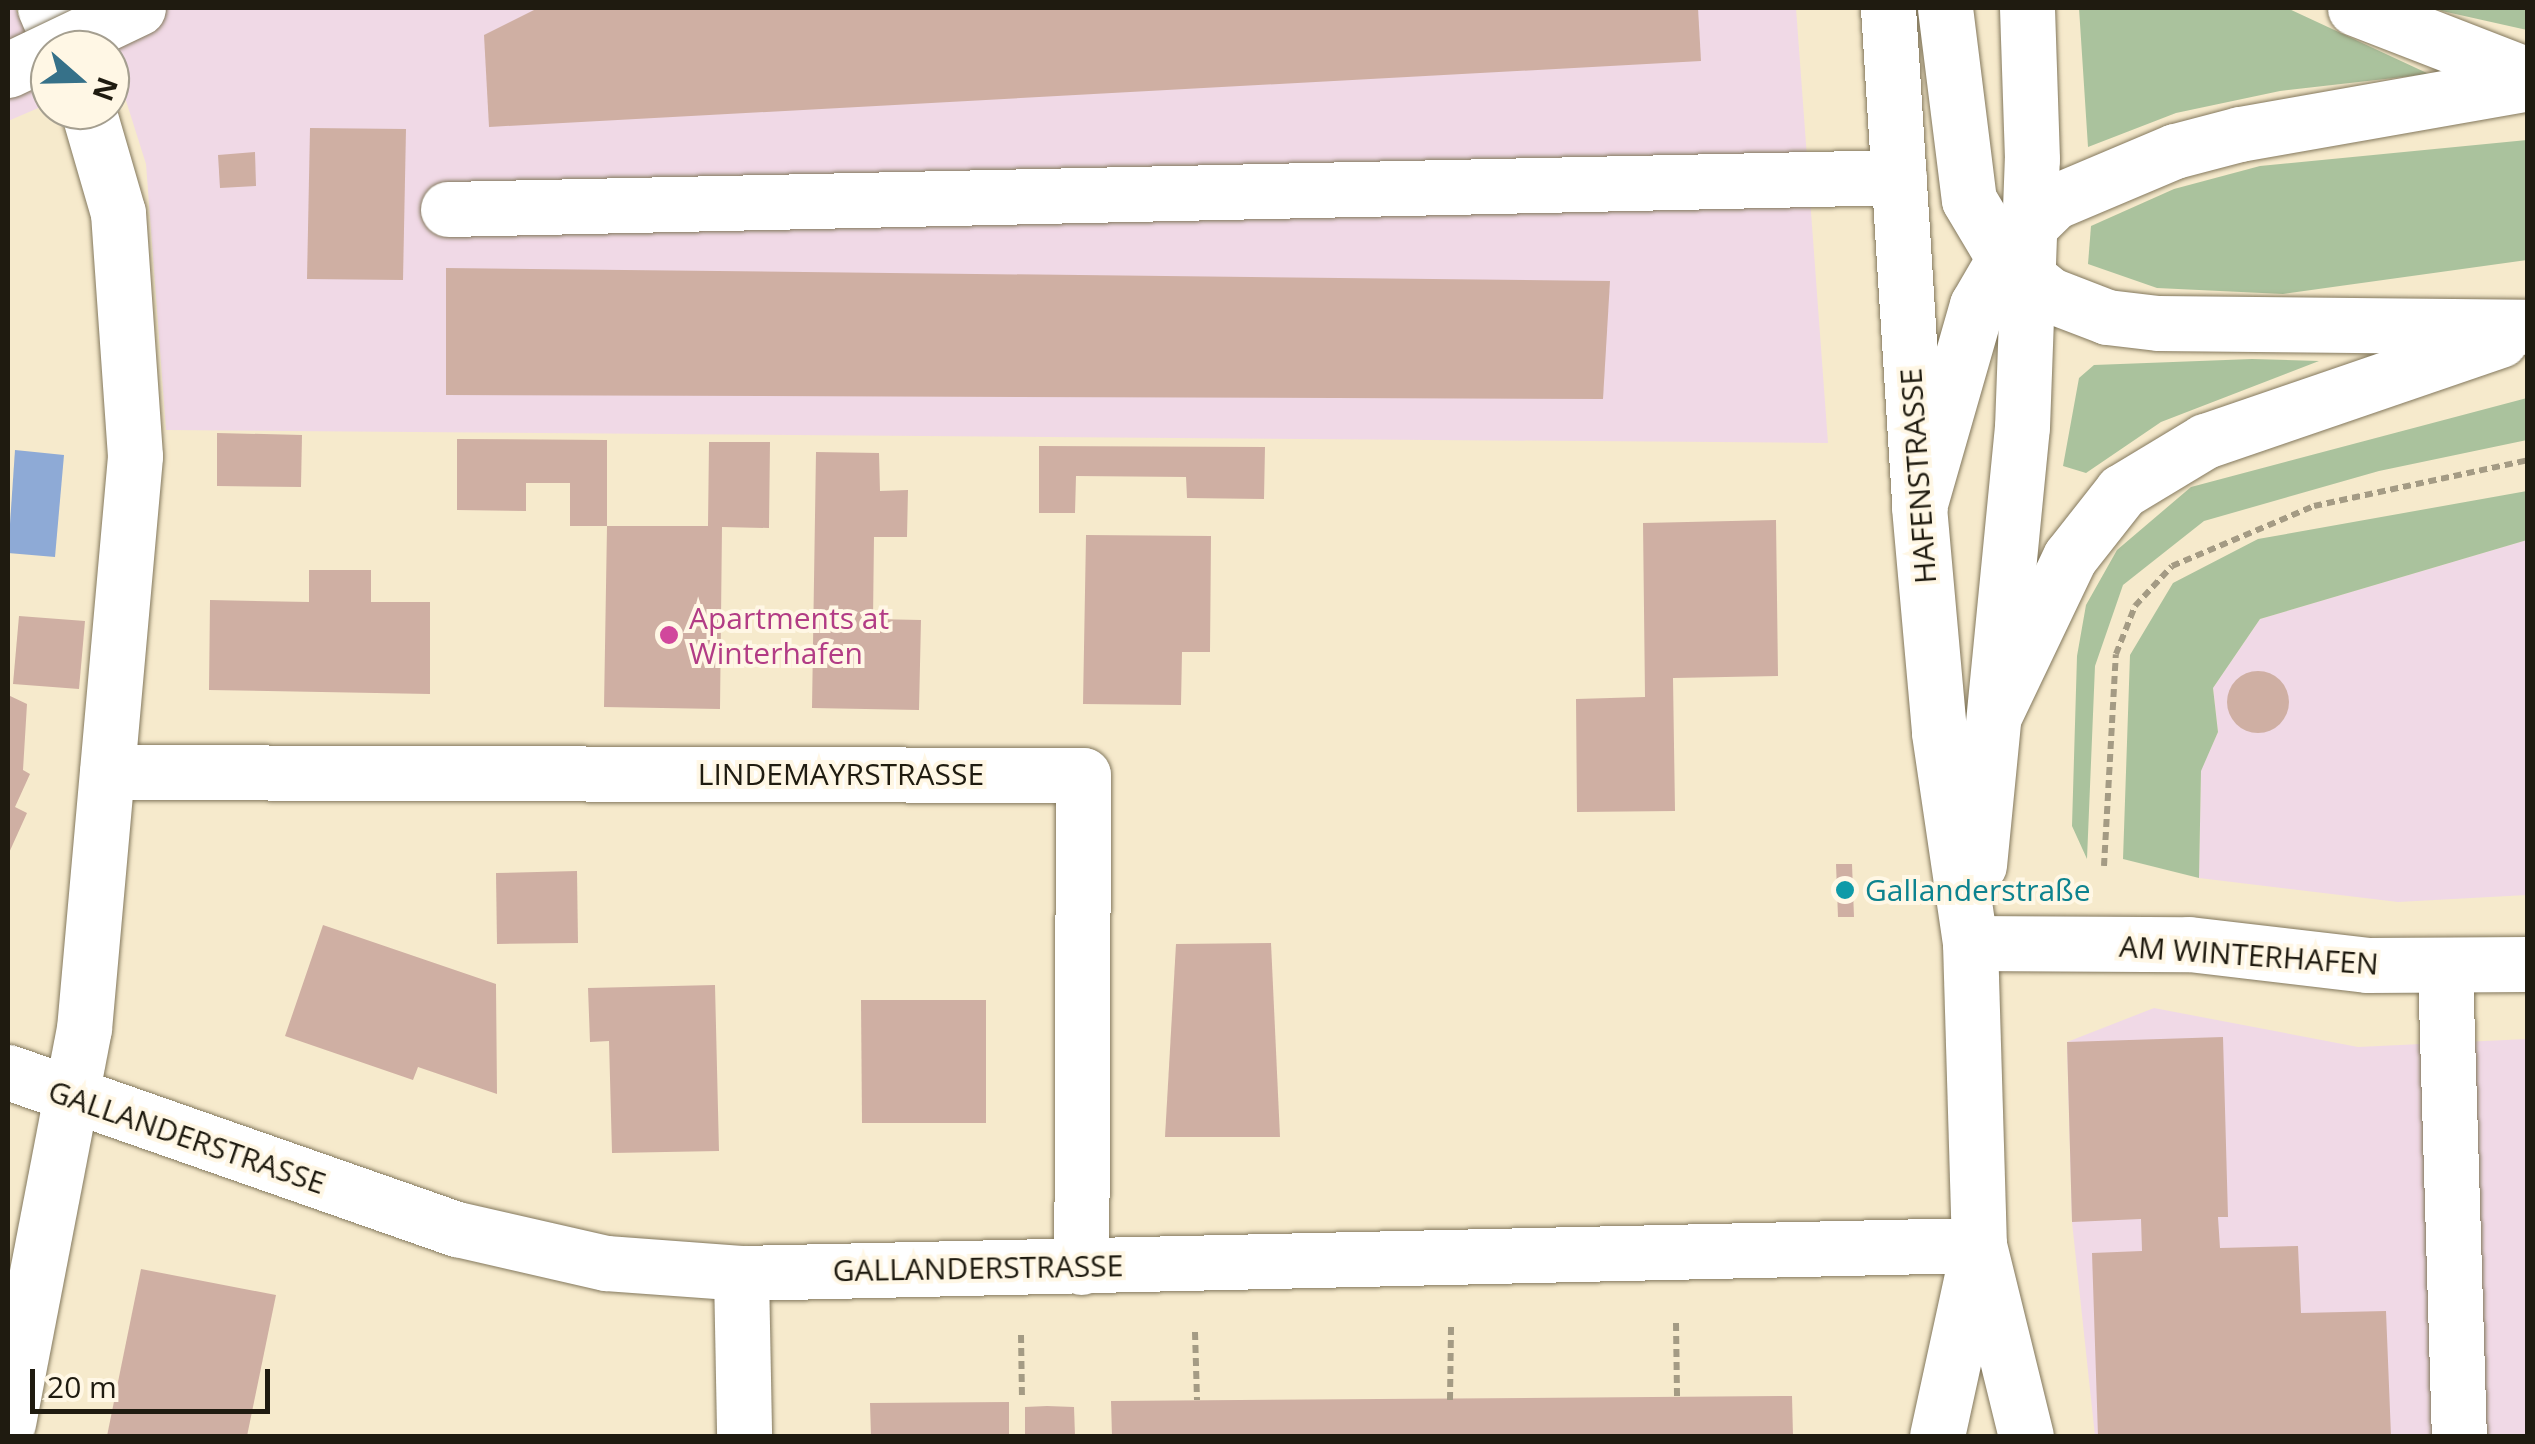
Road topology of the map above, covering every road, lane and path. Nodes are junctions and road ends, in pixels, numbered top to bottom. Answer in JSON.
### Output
{"nodes":[{"id":1,"x":138,"y":8,"type":"edge"},
{"id":2,"x":1888,"y":8,"type":"edge"},
{"id":3,"x":1945,"y":8,"type":"edge"},
{"id":4,"x":2027,"y":8,"type":"edge"},
{"id":5,"x":2356,"y":8,"type":"edge"},
{"id":6,"x":8,"y":70,"type":"edge"},
{"id":7,"x":2528,"y":75,"type":"edge"},
{"id":8,"x":2528,"y":83,"type":"edge"},
{"id":9,"x":94,"y":130,"type":"edge"},
{"id":10,"x":1900,"y":177,"type":"junction"},
{"id":11,"x":448,"y":209,"type":"dead end"},
{"id":12,"x":2021,"y":253,"type":"junction"},
{"id":13,"x":2528,"y":329,"type":"edge"},
{"id":14,"x":2528,"y":460,"type":"edge"},
{"id":15,"x":1919,"y":508,"type":"junction"},
{"id":16,"x":1996,"y":714,"type":"junction"},
{"id":17,"x":106,"y":772,"type":"junction"},
{"id":18,"x":2104,"y":866,"type":"dead end"},
{"id":19,"x":1970,"y":943,"type":"junction"},
{"id":20,"x":2528,"y":964,"type":"edge"},
{"id":21,"x":2445,"y":968,"type":"junction"},
{"id":22,"x":8,"y":1072,"type":"edge"},
{"id":23,"x":73,"y":1099,"type":"junction"},
{"id":24,"x":1979,"y":1245,"type":"junction"},
{"id":25,"x":1081,"y":1267,"type":"junction"},
{"id":26,"x":741,"y":1273,"type":"junction"},
{"id":27,"x":1676,"y":1320,"type":"dead end"},
{"id":28,"x":1451,"y":1323,"type":"dead end"},
{"id":29,"x":1195,"y":1327,"type":"dead end"},
{"id":30,"x":1021,"y":1330,"type":"dead end"},
{"id":31,"x":1677,"y":1397,"type":"dead end"},
{"id":32,"x":1022,"y":1399,"type":"dead end"},
{"id":33,"x":1196,"y":1400,"type":"dead end"},
{"id":34,"x":1450,"y":1400,"type":"dead end"},
{"id":35,"x":8,"y":1424,"type":"edge"},
{"id":36,"x":744,"y":1436,"type":"edge"},
{"id":37,"x":1937,"y":1436,"type":"edge"},
{"id":38,"x":2026,"y":1436,"type":"edge"},
{"id":39,"x":2459,"y":1436,"type":"edge"}],
"edges":[{"from":1,"to":6,"type":"main road","bridge":true},
{"from":2,"to":10,"type":"main road","name":"HAFENSTRASSE"},
{"from":3,"to":12,"type":"main road"},
{"from":4,"to":12,"type":"main road","name":"HAFENSTRASSE"},
{"from":5,"to":7,"type":"main road"},
{"from":8,"to":12,"type":"main road"},
{"from":9,"to":17,"type":"main road"},
{"from":10,"to":11,"type":"main road"},
{"from":10,"to":15,"type":"main road","name":"HAFENSTRASSE"},
{"from":12,"to":13,"type":"main road"},
{"from":12,"to":15,"type":"main road"},
{"from":12,"to":16,"type":"main road","name":"HAFENSTRASSE"},
{"from":13,"to":16,"type":"main road"},
{"from":14,"to":18,"type":"path"},
{"from":15,"to":19,"type":"main road","name":"HAFENSTRASSE"},
{"from":16,"to":19,"type":"main road","name":"HAFENSTRASSE"},
{"from":17,"to":23,"type":"main road"},
{"from":17,"to":25,"type":"main road","name":"LINDEMAYRSTRASSE"},
{"from":19,"to":21,"type":"main road","name":"AM WINTERHAFEN"},
{"from":19,"to":24,"type":"main road","name":"HAFENSTRASSE"},
{"from":20,"to":21,"type":"main road","name":"AM WINTERHAFEN"},
{"from":21,"to":39,"type":"main road"},
{"from":22,"to":23,"type":"main road","name":"GALLANDERSTRASSE"},
{"from":23,"to":26,"type":"main road","name":"GALLANDERSTRASSE"},
{"from":23,"to":35,"type":"main road"},
{"from":24,"to":25,"type":"main road","name":"GALLANDERSTRASSE"},
{"from":24,"to":37,"type":"main road","name":"HAFENSTRASSE"},
{"from":24,"to":38,"type":"main road","name":"HAFENSTRASSE"},
{"from":25,"to":26,"type":"main road","name":"GALLANDERSTRASSE"},
{"from":26,"to":36,"type":"main road"},
{"from":27,"to":31,"type":"path"},
{"from":28,"to":34,"type":"path"},
{"from":29,"to":33,"type":"path"},
{"from":30,"to":32,"type":"path"}]}
